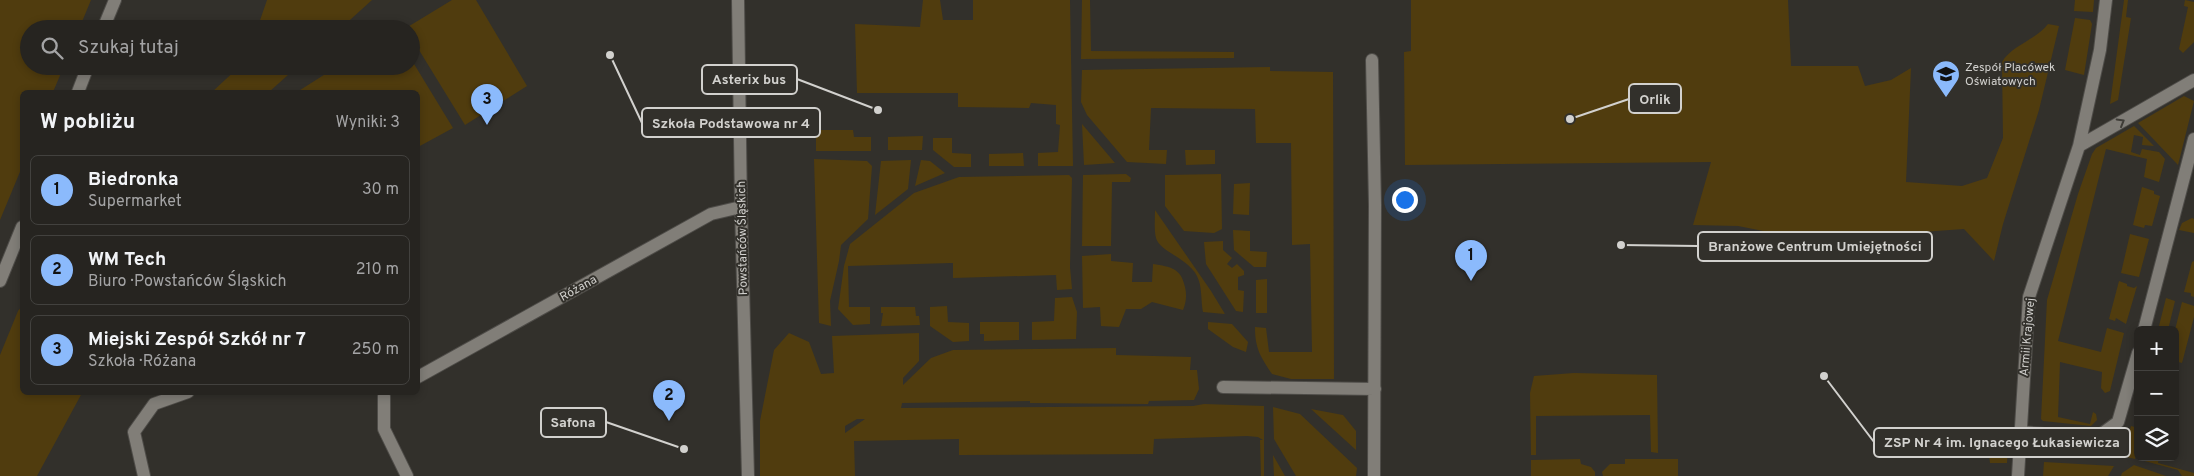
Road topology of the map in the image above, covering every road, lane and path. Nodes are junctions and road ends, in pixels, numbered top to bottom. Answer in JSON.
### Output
{"nodes":[{"id":1,"x":115,"y":0,"type":"edge"},
{"id":2,"x":738,"y":0,"type":"edge"},
{"id":3,"x":2106,"y":0,"type":"edge"},
{"id":4,"x":107,"y":20,"type":"edge"},
{"id":5,"x":1372,"y":60,"type":"dead end"},
{"id":6,"x":85,"y":75,"type":"edge"},
{"id":7,"x":2194,"y":80,"type":"edge"},
{"id":8,"x":79,"y":90,"type":"edge"},
{"id":9,"x":2194,"y":139,"type":"edge"},
{"id":10,"x":2079,"y":146,"type":"junction"},
{"id":11,"x":741,"y":207,"type":"junction"},
{"id":12,"x":20,"y":232,"type":"edge"},
{"id":13,"x":0,"y":281,"type":"edge"},
{"id":14,"x":2145,"y":326,"type":"edge"},
{"id":15,"x":2134,"y":366,"type":"edge"},
{"id":16,"x":420,"y":376,"type":"edge"},
{"id":17,"x":1223,"y":387,"type":"dead end"},
{"id":18,"x":1375,"y":389,"type":"junction"},
{"id":19,"x":180,"y":395,"type":"edge"},
{"id":20,"x":384,"y":395,"type":"edge"},
{"id":21,"x":2020,"y":432,"type":"junction"},
{"id":22,"x":144,"y":476,"type":"edge"},
{"id":23,"x":407,"y":476,"type":"edge"},
{"id":24,"x":748,"y":476,"type":"edge"},
{"id":25,"x":1374,"y":476,"type":"edge"},
{"id":26,"x":2018,"y":476,"type":"edge"}],
"edges":[{"from":1,"to":4,"type":"street"},
{"from":2,"to":11,"type":"street","name":"Powstańców Śląskich"},
{"from":3,"to":10,"type":"street","name":"Armii Krajowej"},
{"from":5,"to":18,"type":"street"},
{"from":6,"to":8,"type":"street"},
{"from":10,"to":7,"type":"street","one_way":true},
{"from":9,"to":14,"type":"street"},
{"from":10,"to":21,"type":"street","name":"Armii Krajowej"},
{"from":11,"to":16,"type":"street","name":"Różana"},
{"from":11,"to":24,"type":"street","name":"Powstańców Śląskich"},
{"from":12,"to":13,"type":"street"},
{"from":15,"to":21,"type":"street"},
{"from":17,"to":18,"type":"street"},
{"from":18,"to":25,"type":"street"},
{"from":19,"to":22,"type":"street"},
{"from":20,"to":23,"type":"street"},
{"from":21,"to":26,"type":"street","name":"Armii Krajowej"}]}
